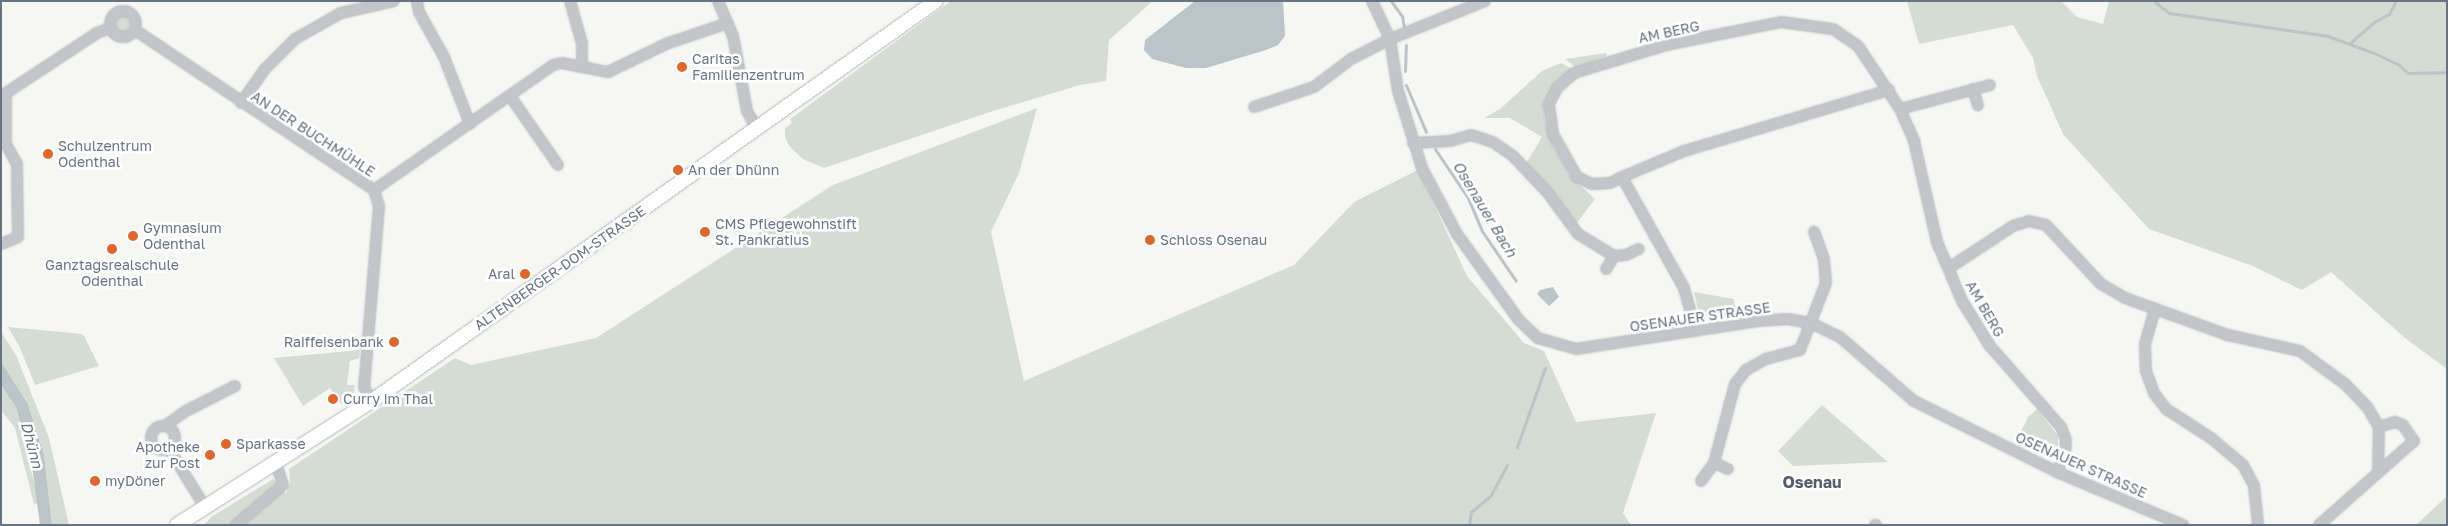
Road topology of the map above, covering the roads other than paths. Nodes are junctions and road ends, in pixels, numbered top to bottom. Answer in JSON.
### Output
{"nodes":[{"id":1,"x":394,"y":1,"type":"edge"},
{"id":2,"x":417,"y":1,"type":"edge"},
{"id":3,"x":570,"y":1,"type":"edge"},
{"id":4,"x":936,"y":1,"type":"edge"},
{"id":5,"x":1372,"y":1,"type":"edge"},
{"id":6,"x":721,"y":2,"type":"edge"},
{"id":7,"x":1480,"y":2,"type":"edge"},
{"id":8,"x":728,"y":23,"type":"junction"},
{"id":9,"x":110,"y":28,"type":"junction"},
{"id":10,"x":134,"y":30,"type":"junction"},
{"id":11,"x":1390,"y":39,"type":"junction"},
{"id":12,"x":582,"y":66,"type":"junction"},
{"id":13,"x":1990,"y":85,"type":"dead end"},
{"id":14,"x":1973,"y":89,"type":"junction"},
{"id":15,"x":1889,"y":90,"type":"junction"},
{"id":16,"x":510,"y":96,"type":"junction"},
{"id":17,"x":242,"y":103,"type":"junction"},
{"id":18,"x":1978,"y":105,"type":"dead end"},
{"id":19,"x":1254,"y":107,"type":"dead end"},
{"id":20,"x":1900,"y":110,"type":"junction"},
{"id":21,"x":470,"y":124,"type":"junction"},
{"id":22,"x":757,"y":129,"type":"junction"},
{"id":23,"x":1413,"y":143,"type":"junction"},
{"id":24,"x":558,"y":165,"type":"dead end"},
{"id":25,"x":1622,"y":177,"type":"junction"},
{"id":26,"x":374,"y":190,"type":"junction"},
{"id":27,"x":1814,"y":232,"type":"dead end"},
{"id":28,"x":1,"y":244,"type":"edge"},
{"id":29,"x":1639,"y":249,"type":"dead end"},
{"id":30,"x":1614,"y":256,"type":"junction"},
{"id":31,"x":1949,"y":268,"type":"junction"},
{"id":32,"x":1606,"y":269,"type":"dead end"},
{"id":33,"x":2155,"y":309,"type":"junction"},
{"id":34,"x":1811,"y":322,"type":"junction"},
{"id":35,"x":1696,"y":332,"type":"junction"},
{"id":36,"x":235,"y":386,"type":"dead end"},
{"id":37,"x":372,"y":401,"type":"junction"},
{"id":38,"x":166,"y":425,"type":"junction"},
{"id":39,"x":2379,"y":427,"type":"junction"},
{"id":40,"x":169,"y":449,"type":"junction"},
{"id":41,"x":1714,"y":463,"type":"junction"},
{"id":42,"x":276,"y":464,"type":"junction"},
{"id":43,"x":1728,"y":469,"type":"dead end"},
{"id":44,"x":2058,"y":472,"type":"junction"},
{"id":45,"x":2378,"y":474,"type":"junction"},
{"id":46,"x":1701,"y":481,"type":"dead end"},
{"id":47,"x":205,"y":507,"type":"junction"},
{"id":48,"x":177,"y":525,"type":"edge"},
{"id":49,"x":236,"y":525,"type":"edge"},
{"id":50,"x":2183,"y":525,"type":"edge"},
{"id":51,"x":2258,"y":525,"type":"edge"},
{"id":52,"x":2319,"y":525,"type":"edge"}],
"edges":[{"from":1,"to":17,"type":"street"},
{"from":2,"to":21,"type":"street"},
{"from":3,"to":12,"type":"street"},
{"from":4,"to":22,"type":"main road","name":"ALTENBERGER-DOM-STRASSE"},
{"from":5,"to":11,"type":"street","name":"OSENAUER STRASSE"},
{"from":6,"to":8,"type":"street"},
{"from":7,"to":11,"type":"street"},
{"from":8,"to":12,"type":"street"},
{"from":8,"to":22,"type":"street"},
{"from":9,"to":10,"type":"street"},
{"from":9,"to":10,"type":"street","name":"AN DER BUCHMÜHLE"},
{"from":9,"to":28,"type":"street","name":"AN DER BUCHMÜHLE"},
{"from":10,"to":17,"type":"street","name":"AN DER BUCHMÜHLE"},
{"from":11,"to":19,"type":"street"},
{"from":11,"to":23,"type":"street","name":"OSENAUER STRASSE"},
{"from":12,"to":16,"type":"street"},
{"from":13,"to":14,"type":"street"},
{"from":14,"to":18,"type":"street"},
{"from":14,"to":20,"type":"street"},
{"from":15,"to":20,"type":"street","name":"AM BERG"},
{"from":15,"to":25,"type":"street","name":"AM BERG"},
{"from":15,"to":25,"type":"street","name":"AM BERG"},
{"from":16,"to":21,"type":"street"},
{"from":16,"to":24,"type":"street"},
{"from":17,"to":26,"type":"street","name":"AN DER BUCHMÜHLE"},
{"from":20,"to":31,"type":"street","name":"AM BERG"},
{"from":21,"to":26,"type":"street"},
{"from":22,"to":37,"type":"main road","name":"ALTENBERGER-DOM-STRASSE"},
{"from":23,"to":30,"type":"street"},
{"from":23,"to":35,"type":"street","name":"OSENAUER STRASSE"},
{"from":25,"to":35,"type":"street"},
{"from":26,"to":37,"type":"street","name":"AN DER BUCHMÜHLE"},
{"from":27,"to":34,"type":"street"},
{"from":29,"to":30,"type":"street"},
{"from":30,"to":32,"type":"street"},
{"from":31,"to":33,"type":"street"},
{"from":31,"to":44,"type":"street","name":"AM BERG"},
{"from":33,"to":39,"type":"street"},
{"from":33,"to":51,"type":"street"},
{"from":34,"to":35,"type":"street","name":"OSENAUER STRASSE"},
{"from":34,"to":41,"type":"street"},
{"from":34,"to":44,"type":"street","name":"OSENAUER STRASSE"},
{"from":36,"to":38,"type":"street"},
{"from":37,"to":42,"type":"main road","name":"ALTENBERGER-DOM-STRASSE"},
{"from":38,"to":40,"type":"street"},
{"from":38,"to":40,"type":"street"},
{"from":39,"to":45,"type":"street"},
{"from":39,"to":45,"type":"street"},
{"from":40,"to":47,"type":"street"},
{"from":41,"to":43,"type":"street"},
{"from":41,"to":46,"type":"street"},
{"from":42,"to":47,"type":"main road","name":"ALTENBERGER-DOM-STRASSE"},
{"from":42,"to":49,"type":"street"},
{"from":44,"to":50,"type":"street","name":"OSENAUER STRASSE"},
{"from":45,"to":52,"type":"street"},
{"from":47,"to":48,"type":"main road","name":"ALTENBERGER-DOM-STRASSE"}]}
